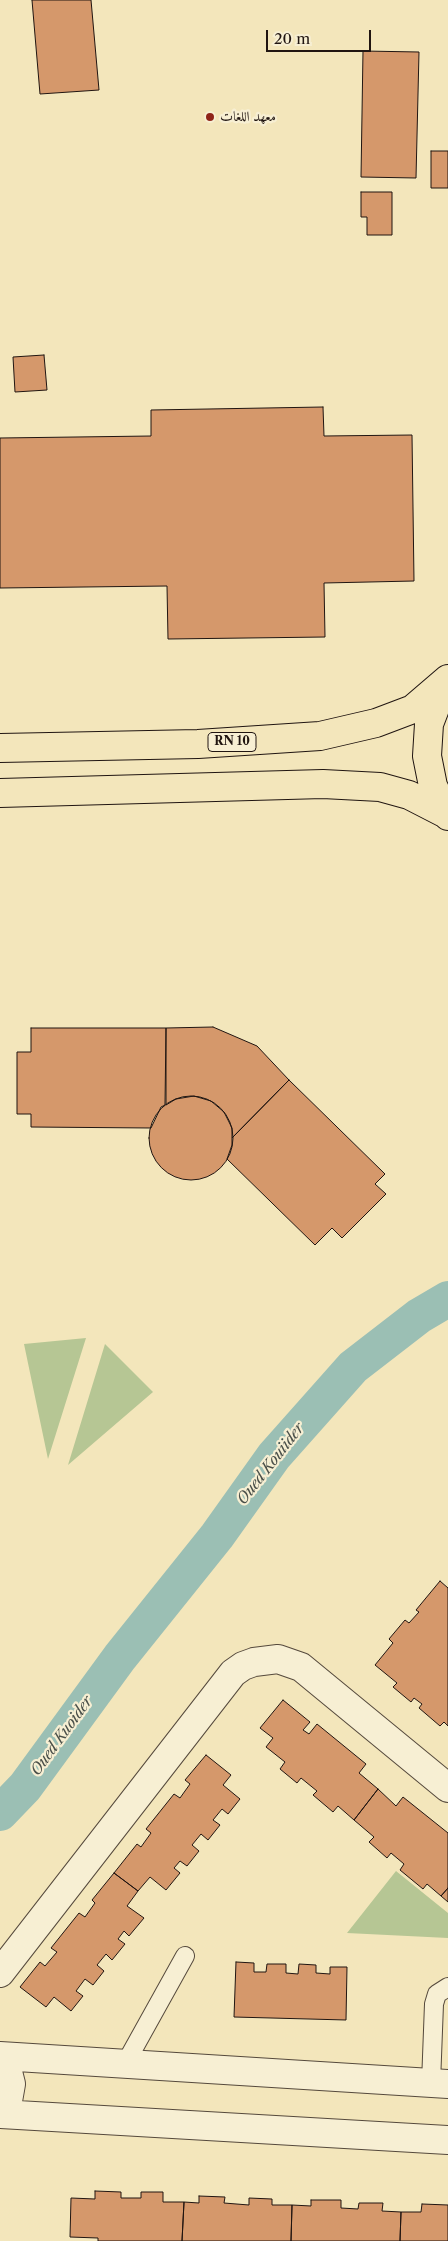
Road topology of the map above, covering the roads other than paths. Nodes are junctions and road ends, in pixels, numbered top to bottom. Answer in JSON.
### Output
{"nodes":[{"id":1,"x":448,"y":679,"type":"edge"},
{"id":2,"x":448,"y":684,"type":"edge"},
{"id":3,"x":0,"y":748,"type":"edge"},
{"id":4,"x":0,"y":792,"type":"edge"},
{"id":5,"x":447,"y":815,"type":"edge"},
{"id":6,"x":448,"y":1788,"type":"edge"},
{"id":7,"x":185,"y":1956,"type":"dead end"},
{"id":8,"x":0,"y":1973,"type":"edge"},
{"id":9,"x":448,"y":1987,"type":"edge"},
{"id":10,"x":0,"y":2058,"type":"edge"},
{"id":11,"x":125,"y":2064,"type":"junction"},
{"id":12,"x":439,"y":2084,"type":"edge"},
{"id":13,"x":0,"y":2113,"type":"edge"},
{"id":14,"x":448,"y":2140,"type":"edge"}],
"edges":[{"from":1,"to":3,"type":"main road","number":"RN 10"},
{"from":2,"to":5,"type":"main road"},
{"from":4,"to":5,"type":"main road"},
{"from":6,"to":8,"type":"street"},
{"from":7,"to":11,"type":"lane"},
{"from":9,"to":12,"type":"lane"},
{"from":10,"to":11,"type":"street"},
{"from":10,"to":13,"type":"street"},
{"from":11,"to":12,"type":"street"},
{"from":13,"to":14,"type":"street"}]}
